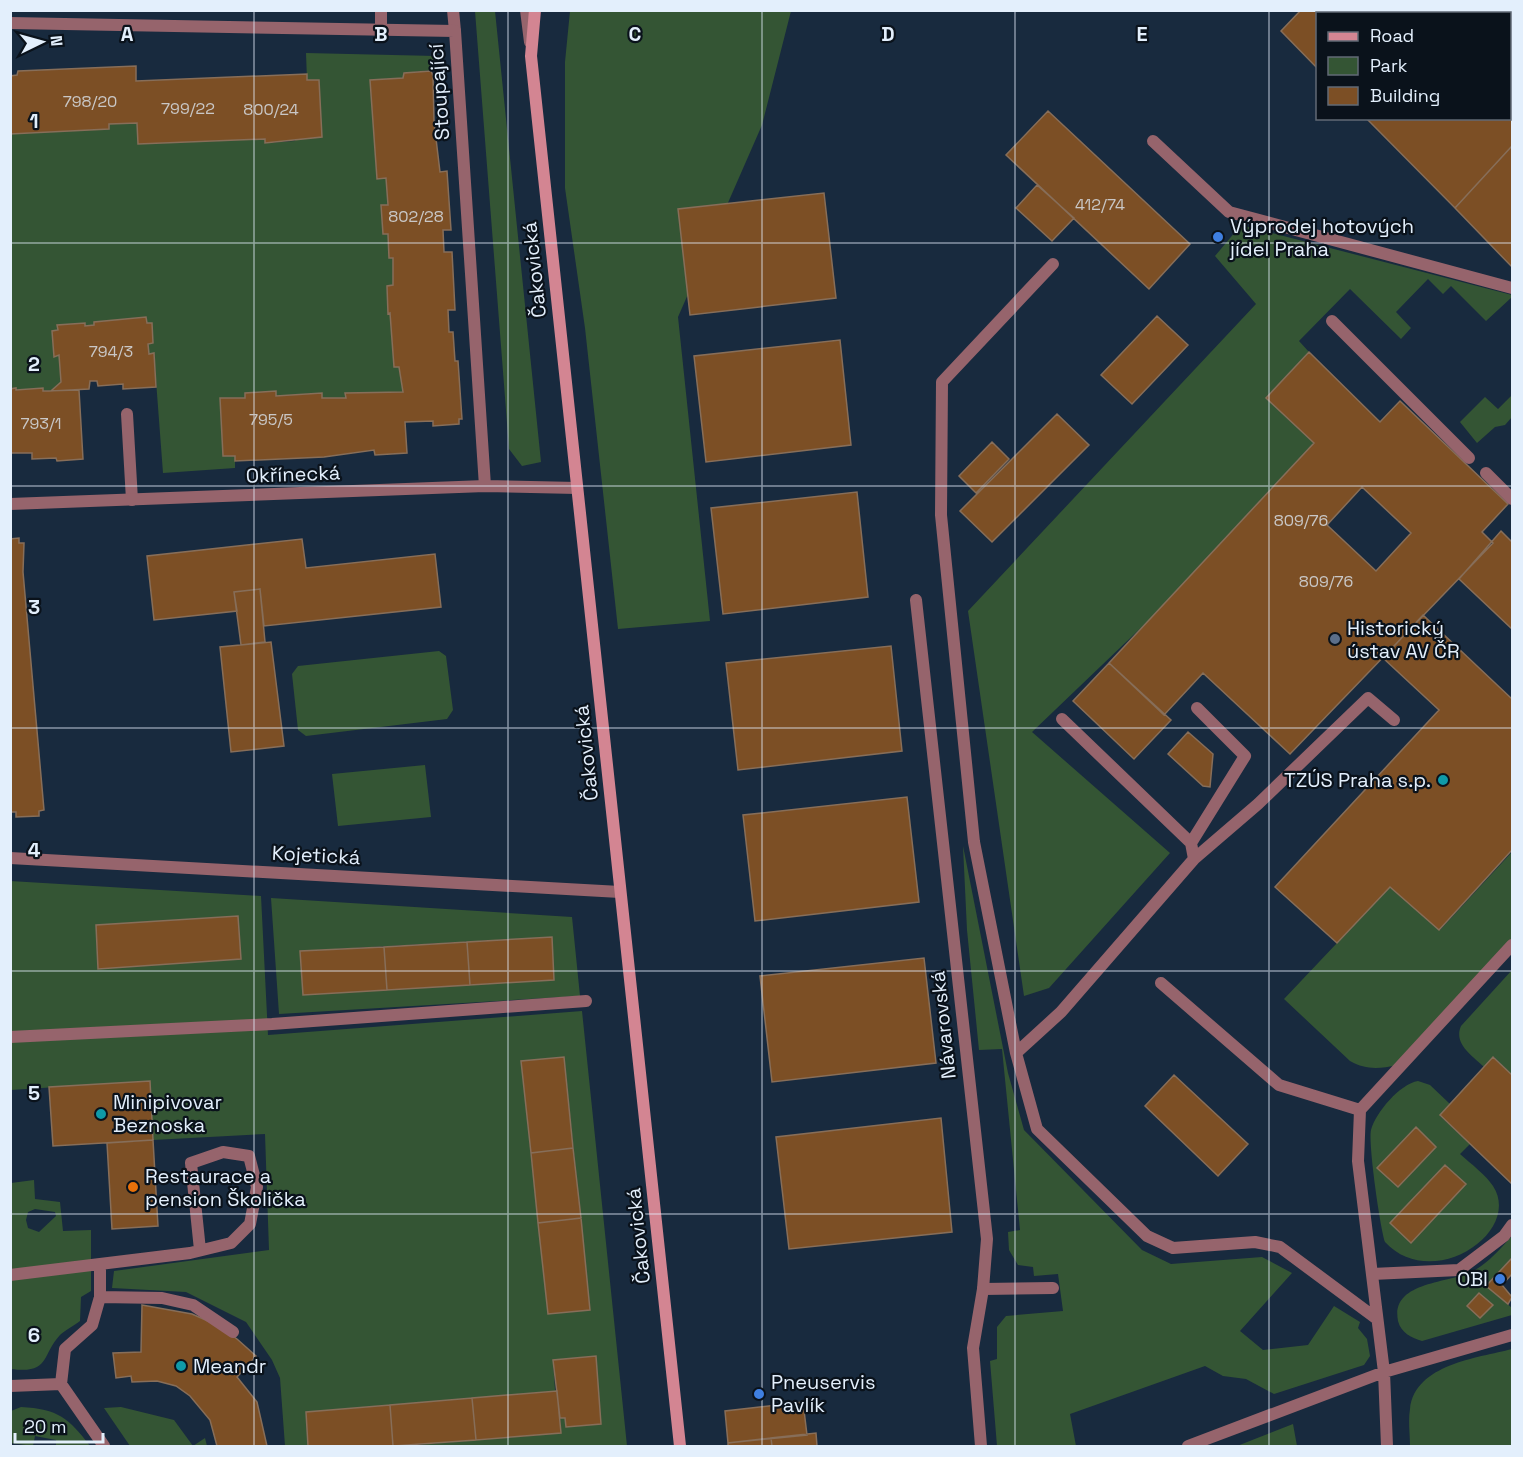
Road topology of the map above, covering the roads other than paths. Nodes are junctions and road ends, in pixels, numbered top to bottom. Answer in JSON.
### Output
{"nodes":[{"id":1,"x":381,"y":10,"type":"edge"},
{"id":2,"x":453,"y":10,"type":"edge"},
{"id":3,"x":526,"y":10,"type":"edge"},
{"id":4,"x":535,"y":10,"type":"edge"},
{"id":5,"x":10,"y":23,"type":"edge"},
{"id":6,"x":381,"y":31,"type":"junction"},
{"id":7,"x":455,"y":31,"type":"junction"},
{"id":8,"x":531,"y":56,"type":"junction"},
{"id":9,"x":1153,"y":141,"type":"dead end"},
{"id":10,"x":1053,"y":264,"type":"dead end"},
{"id":11,"x":1512,"y":288,"type":"edge"},
{"id":12,"x":1332,"y":321,"type":"dead end"},
{"id":13,"x":127,"y":414,"type":"dead end"},
{"id":14,"x":1469,"y":458,"type":"dead end"},
{"id":15,"x":1486,"y":474,"type":"dead end"},
{"id":16,"x":485,"y":486,"type":"junction"},
{"id":17,"x":577,"y":488,"type":"junction"},
{"id":18,"x":1512,"y":499,"type":"edge"},
{"id":19,"x":132,"y":500,"type":"junction"},
{"id":20,"x":10,"y":504,"type":"edge"},
{"id":21,"x":916,"y":600,"type":"dead end"},
{"id":22,"x":1197,"y":708,"type":"dead end"},
{"id":23,"x":1062,"y":719,"type":"dead end"},
{"id":24,"x":1394,"y":720,"type":"dead end"},
{"id":25,"x":1191,"y":843,"type":"junction"},
{"id":26,"x":10,"y":858,"type":"edge"},
{"id":27,"x":1194,"y":859,"type":"junction"},
{"id":28,"x":620,"y":892,"type":"junction"},
{"id":29,"x":1512,"y":945,"type":"edge"},
{"id":30,"x":1161,"y":982,"type":"dead end"},
{"id":31,"x":586,"y":1001,"type":"dead end"},
{"id":32,"x":10,"y":1037,"type":"edge"},
{"id":33,"x":1016,"y":1053,"type":"junction"},
{"id":34,"x":1360,"y":1110,"type":"junction"},
{"id":35,"x":1512,"y":1225,"type":"edge"},
{"id":36,"x":200,"y":1250,"type":"junction"},
{"id":37,"x":100,"y":1264,"type":"junction"},
{"id":38,"x":1372,"y":1274,"type":"junction"},
{"id":39,"x":10,"y":1275,"type":"edge"},
{"id":40,"x":1053,"y":1288,"type":"dead end"},
{"id":41,"x":983,"y":1289,"type":"junction"},
{"id":42,"x":100,"y":1297,"type":"junction"},
{"id":43,"x":1377,"y":1319,"type":"junction"},
{"id":44,"x":233,"y":1332,"type":"dead end"},
{"id":45,"x":1512,"y":1335,"type":"edge"},
{"id":46,"x":1384,"y":1372,"type":"junction"},
{"id":47,"x":61,"y":1384,"type":"junction"},
{"id":48,"x":10,"y":1386,"type":"edge"},
{"id":49,"x":104,"y":1446,"type":"edge"},
{"id":50,"x":680,"y":1446,"type":"edge"},
{"id":51,"x":981,"y":1446,"type":"edge"},
{"id":52,"x":1188,"y":1446,"type":"edge"},
{"id":53,"x":1387,"y":1446,"type":"edge"}],
"edges":[{"from":1,"to":6,"type":"street"},
{"from":2,"to":7,"type":"street"},
{"from":3,"to":8,"type":"street","name":"Čakovická"},
{"from":4,"to":8,"type":"main road","name":"Čakovická"},
{"from":5,"to":6,"type":"street","name":"Stoupající"},
{"from":6,"to":7,"type":"street","name":"Stoupající"},
{"from":7,"to":16,"type":"street","name":"Stoupající"},
{"from":8,"to":17,"type":"main road","name":"Čakovická"},
{"from":9,"to":11,"type":"street"},
{"from":10,"to":33,"type":"street"},
{"from":12,"to":14,"type":"street"},
{"from":13,"to":19,"type":"street"},
{"from":15,"to":18,"type":"street"},
{"from":16,"to":17,"type":"street","name":"Okřínecká"},
{"from":16,"to":19,"type":"street","name":"Okřínecká"},
{"from":17,"to":28,"type":"main road","name":"Čakovická"},
{"from":19,"to":20,"type":"street","name":"Okřínecká"},
{"from":21,"to":41,"type":"street","name":"Návarovská"},
{"from":22,"to":25,"type":"street"},
{"from":23,"to":25,"type":"street"},
{"from":24,"to":27,"type":"street"},
{"from":25,"to":27,"type":"street"},
{"from":26,"to":28,"type":"street","name":"Kojetická"},
{"from":27,"to":33,"type":"street"},
{"from":28,"to":50,"type":"main road","name":"Čakovická"},
{"from":29,"to":34,"type":"street"},
{"from":30,"to":34,"type":"street"},
{"from":31,"to":32,"type":"street"},
{"from":33,"to":43,"type":"street"},
{"from":34,"to":38,"type":"street"},
{"from":35,"to":38,"type":"street"},
{"from":36,"to":36,"type":"street"},
{"from":36,"to":37,"type":"street"},
{"from":37,"to":39,"type":"street"},
{"from":37,"to":42,"type":"street"},
{"from":38,"to":43,"type":"street"},
{"from":40,"to":41,"type":"street"},
{"from":41,"to":51,"type":"street","name":"Návarovská"},
{"from":42,"to":44,"type":"street"},
{"from":42,"to":47,"type":"street"},
{"from":43,"to":46,"type":"street"},
{"from":45,"to":46,"type":"street"},
{"from":46,"to":52,"type":"street"},
{"from":46,"to":53,"type":"street"},
{"from":47,"to":48,"type":"street"},
{"from":47,"to":49,"type":"street"}]}
